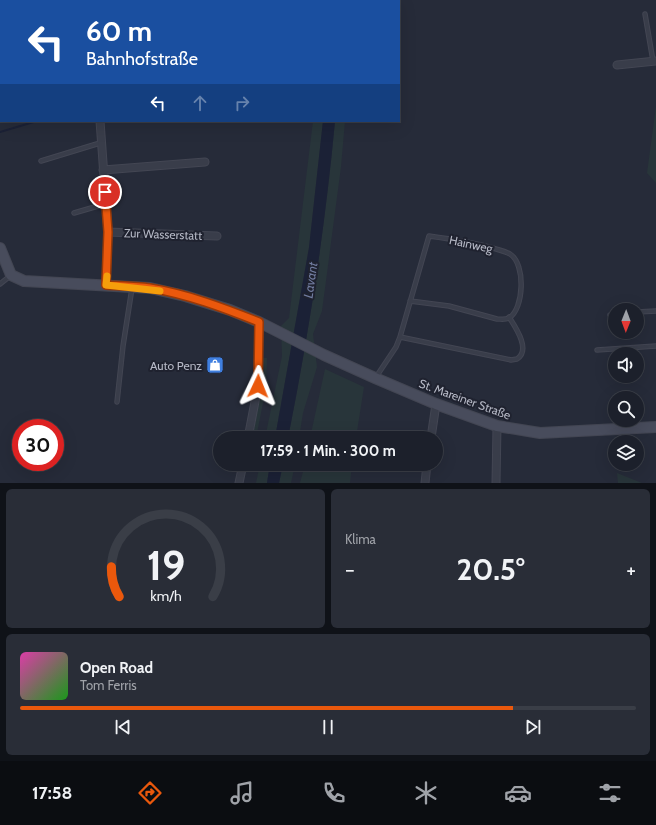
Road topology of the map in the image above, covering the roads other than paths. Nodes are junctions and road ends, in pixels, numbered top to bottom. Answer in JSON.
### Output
{"nodes":[{"id":1,"x":646,"y":14,"type":"dead end"},
{"id":2,"x":655,"y":61,"type":"edge"},
{"id":3,"x":617,"y":65,"type":"dead end"},
{"id":4,"x":100,"y":122,"type":"edge"},
{"id":5,"x":100,"y":143,"type":"junction"},
{"id":6,"x":41,"y":161,"type":"dead end"},
{"id":7,"x":205,"y":162,"type":"dead end"},
{"id":8,"x":103,"y":170,"type":"junction"},
{"id":9,"x":105,"y":204,"type":"junction"},
{"id":10,"x":74,"y":213,"type":"dead end"},
{"id":11,"x":108,"y":232,"type":"junction"},
{"id":12,"x":217,"y":236,"type":"dead end"},
{"id":13,"x":0,"y":248,"type":"edge"},
{"id":14,"x":11,"y":275,"type":"junction"},
{"id":15,"x":0,"y":284,"type":"edge"},
{"id":16,"x":106,"y":285,"type":"junction"},
{"id":17,"x":133,"y":287,"type":"junction"},
{"id":18,"x":410,"y":301,"type":"junction"},
{"id":19,"x":656,"y":311,"type":"edge"},
{"id":20,"x":644,"y":312,"type":"edge"},
{"id":21,"x":509,"y":317,"type":"junction"},
{"id":22,"x":259,"y":322,"type":"junction"},
{"id":23,"x":400,"y":337,"type":"junction"},
{"id":24,"x":656,"y":346,"type":"edge"},
{"id":25,"x":597,"y":350,"type":"dead end"},
{"id":26,"x":375,"y":378,"type":"junction"},
{"id":27,"x":117,"y":402,"type":"dead end"},
{"id":28,"x":436,"y":404,"type":"junction"},
{"id":29,"x":497,"y":426,"type":"junction"},
{"id":30,"x":656,"y":427,"type":"edge"},
{"id":31,"x":249,"y":431,"type":"edge"},
{"id":32,"x":432,"y":431,"type":"edge"},
{"id":33,"x":242,"y":471,"type":"edge"},
{"id":34,"x":427,"y":471,"type":"edge"},
{"id":35,"x":239,"y":483,"type":"edge"},
{"id":36,"x":425,"y":483,"type":"edge"},
{"id":37,"x":496,"y":483,"type":"edge"}],
"edges":[{"from":1,"to":2,"type":"lane"},
{"from":2,"to":3,"type":"street"},
{"from":4,"to":5,"type":"street","name":"Zur Wasserstatt"},
{"from":5,"to":6,"type":"lane"},
{"from":5,"to":8,"type":"street","name":"Zur Wasserstatt"},
{"from":7,"to":8,"type":"street"},
{"from":8,"to":9,"type":"street","name":"Zur Wasserstatt"},
{"from":9,"to":10,"type":"lane"},
{"from":9,"to":11,"type":"street","name":"Zur Wasserstatt"},
{"from":11,"to":12,"type":"street","name":"Zur Wasserstatt"},
{"from":11,"to":16,"type":"street","name":"Zur Wasserstatt"},
{"from":13,"to":14,"type":"street"},
{"from":14,"to":15,"type":"lane"},
{"from":14,"to":16,"type":"street","name":"St. Mareiner Straße"},
{"from":16,"to":17,"type":"street","name":"St. Mareiner Straße"},
{"from":17,"to":22,"type":"street","name":"St. Mareiner Straße"},
{"from":17,"to":27,"type":"lane"},
{"from":18,"to":21,"type":"lane"},
{"from":18,"to":21,"type":"lane","name":"Hainweg"},
{"from":18,"to":23,"type":"lane","name":"Hainweg"},
{"from":19,"to":20,"type":"lane"},
{"from":21,"to":23,"type":"lane"},
{"from":22,"to":26,"type":"street","name":"St. Mareiner Straße"},
{"from":22,"to":31,"type":"street"},
{"from":23,"to":26,"type":"lane","name":"Hainweg"},
{"from":24,"to":25,"type":"lane"},
{"from":26,"to":28,"type":"street","name":"St. Mareiner Straße"},
{"from":28,"to":29,"type":"street","name":"St. Mareiner Straße"},
{"from":28,"to":32,"type":"street"},
{"from":29,"to":30,"type":"street","name":"St. Mareiner Straße"},
{"from":29,"to":37,"type":"street"},
{"from":33,"to":35,"type":"street"},
{"from":34,"to":36,"type":"street"}]}
